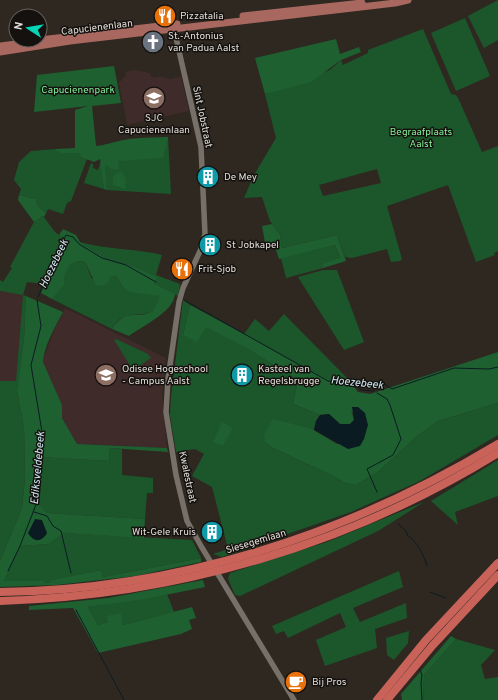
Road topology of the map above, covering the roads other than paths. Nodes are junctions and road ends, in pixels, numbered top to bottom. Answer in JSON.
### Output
{"nodes":[{"id":1,"x":382,"y":0,"type":"edge"},
{"id":2,"x":408,"y":0,"type":"edge"},
{"id":3,"x":173,"y":26,"type":"junction"},
{"id":4,"x":48,"y":39,"type":"edge"},
{"id":5,"x":0,"y":52,"type":"edge"},
{"id":6,"x":205,"y":234,"type":"joint"},
{"id":7,"x":498,"y":444,"type":"edge"},
{"id":8,"x":498,"y":453,"type":"edge"},
{"id":9,"x":243,"y":561,"type":"junction"},
{"id":10,"x":498,"y":563,"type":"edge"},
{"id":11,"x":214,"y":568,"type":"junction"},
{"id":12,"x":498,"y":576,"type":"edge"},
{"id":13,"x":0,"y":592,"type":"edge"},
{"id":14,"x":0,"y":601,"type":"edge"},
{"id":15,"x":294,"y":700,"type":"edge"},
{"id":16,"x":377,"y":700,"type":"edge"},
{"id":17,"x":387,"y":700,"type":"edge"}],
"edges":[{"from":1,"to":3,"type":"main road"},
{"from":2,"to":3,"type":"main road"},
{"from":3,"to":4,"type":"main road","name":"Capucienenlaan"},
{"from":3,"to":5,"type":"main road","name":"Capucienenlaan"},
{"from":3,"to":6,"type":"street","name":"Sint Jobstraat"},
{"from":6,"to":11,"type":"street","name":"Kwalestraat"},
{"from":7,"to":9,"type":"highway","name":"Siesegemlaan"},
{"from":8,"to":9,"type":"highway","name":"Siesegemlaan"},
{"from":9,"to":11,"type":"highway","name":"Siesegemlaan"},
{"from":10,"to":16,"type":"highway"},
{"from":11,"to":13,"type":"highway","name":"Siesegemlaan"},
{"from":11,"to":14,"type":"highway","name":"Siesegemlaan"},
{"from":11,"to":15,"type":"street","name":"Kwalestraat"},
{"from":12,"to":17,"type":"highway"}]}
